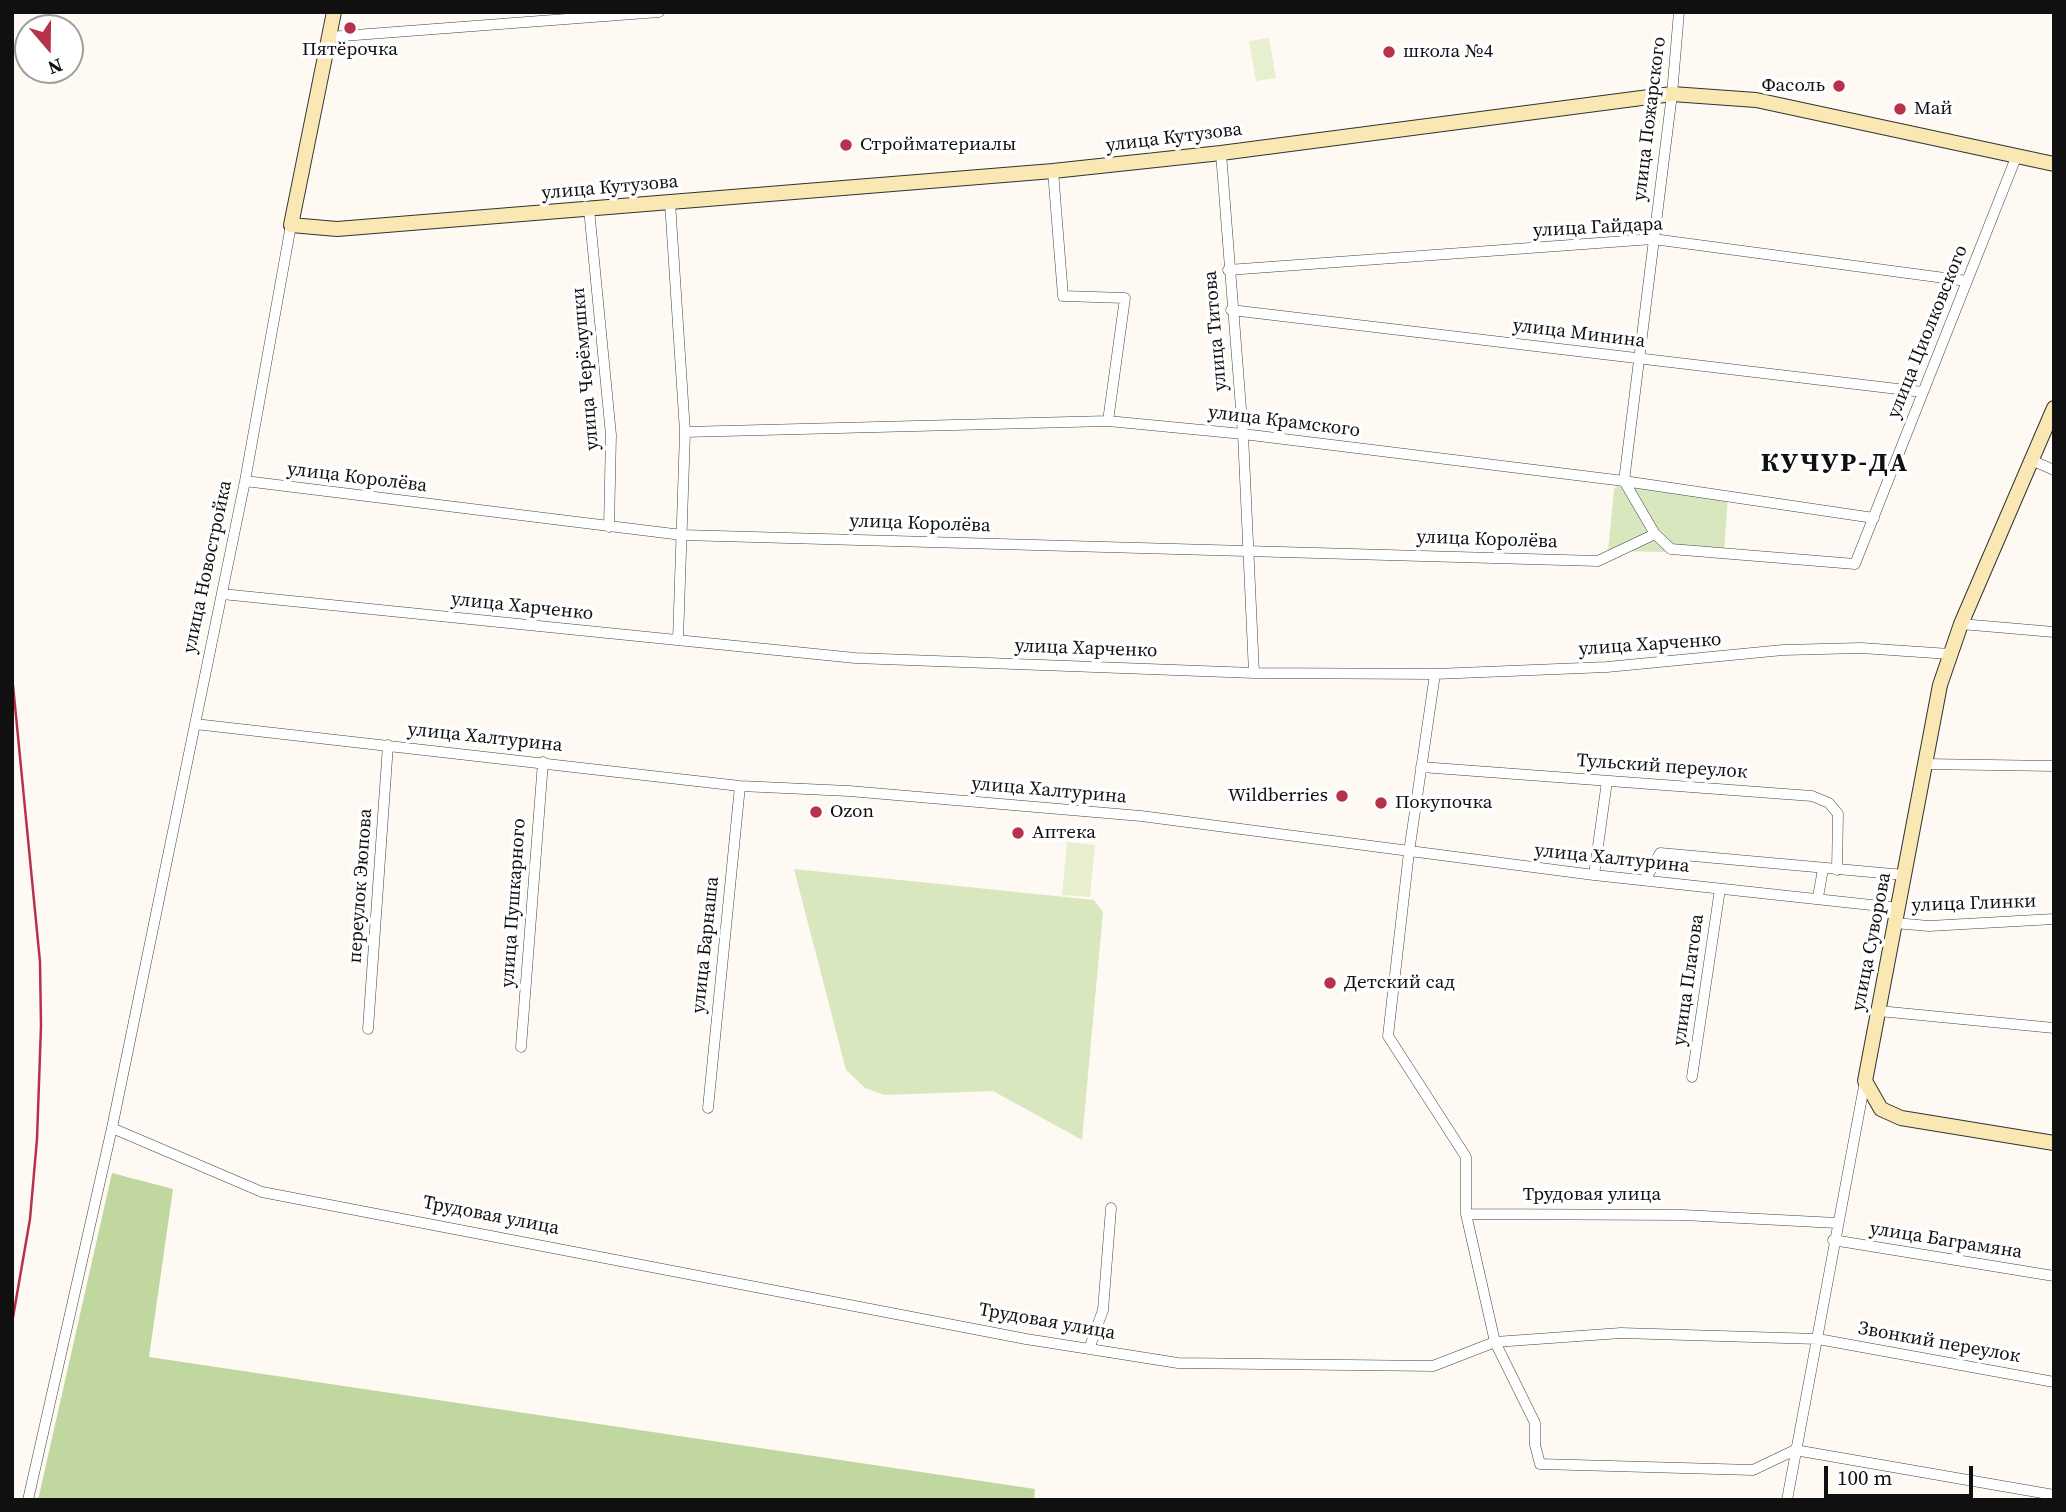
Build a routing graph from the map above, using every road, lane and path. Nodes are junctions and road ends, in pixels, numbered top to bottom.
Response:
1 (334, 12) edge
2 (659, 12) edge
3 (1679, 12) edge
4 (330, 37) junction
5 (1672, 94) junction
6 (1222, 153) junction
7 (2017, 155) junction
8 (2054, 164) edge
9 (1053, 171) junction
10 (670, 202) junction
11 (589, 209) junction
12 (291, 225) junction
13 (1653, 239) junction
14 (1228, 271) junction
15 (1967, 281) junction
16 (1231, 310) junction
17 (1638, 359) junction
18 (1923, 392) junction
19 (2054, 408) edge
20 (1108, 421) junction
21 (685, 432) junction
22 (1243, 434) junction
23 (2031, 460) junction
24 (2054, 470) edge
25 (245, 481) junction
26 (1624, 481) junction
27 (1874, 518) junction
28 (609, 527) junction
29 (1655, 534) junction
30 (682, 535) junction
31 (1247, 551) junction
32 (222, 594) junction
33 (1961, 624) junction
34 (2054, 632) edge
35 (678, 640) junction
36 (1950, 654) junction
37 (1254, 673) junction
38 (1435, 674) junction
39 (195, 724) junction
40 (388, 745) junction
41 (543, 762) junction
42 (1925, 764) junction
43 (2054, 766) edge
44 (1421, 767) junction
45 (1607, 781) junction
46 (740, 786) junction
47 (1409, 852) junction
48 (1823, 869) junction
49 (1837, 870) junction
50 (1594, 875) junction
51 (1904, 875) junction
52 (1646, 879) junction
53 (1720, 889) junction
54 (1818, 897) junction
55 (1899, 908) junction
56 (2054, 919) edge
57 (1895, 923) junction
58 (1879, 1011) junction
59 (2054, 1028) edge
60 (368, 1029) dead end
61 (521, 1047) dead end
62 (1692, 1077) dead end
63 (1865, 1081) junction
64 (708, 1108) dead end
65 (112, 1128) junction
66 (2054, 1143) edge
67 (1111, 1208) dead end
68 (1466, 1214) junction
69 (1837, 1223) junction
70 (1833, 1240) junction
71 (2054, 1276) edge
72 (1818, 1339) junction
73 (1495, 1342) junction
74 (1090, 1349) junction
75 (2054, 1382) edge
76 (1795, 1450) junction
77 (2054, 1495) edge
78 (28, 1500) edge
79 (1787, 1500) edge

1 - 4 main road, улица Новостройка
2 - 4 street
3 - 5 street, улица Пожарского
4 - 12 main road, улица Новостройка
5 - 6 main road, улица Кутузова
5 - 7 main road, улица Кутузова
5 - 13 street, улица Пожарского
6 - 9 main road, улица Кутузова
6 - 14 street, улица Титова
7 - 8 main road, улица Кутузова
7 - 15 street, улица Циолковского
9 - 10 main road, улица Кутузова
9 - 20 street
10 - 11 main road, улица Кутузова
10 - 21 street
11 - 12 main road, улица Кутузова
11 - 28 street, улица Черёмушки
12 - 25 street, улица Новостройка
13 - 14 street, улица Гайдара
13 - 15 street, улица Гайдара
13 - 17 street, улица Пожарского
14 - 16 street, улица Титова
15 - 18 street, улица Циолковского
16 - 17 street, улица Минина
16 - 22 street, улица Титова
17 - 18 street, улица Минина
17 - 26 street, улица Пожарского
18 - 27 street, улица Циолковского
19 - 23 main road, улица Суворова
20 - 21 street, улица Крамского
20 - 22 street, улица Крамского
21 - 30 street
22 - 26 street, улица Крамского
22 - 31 street, улица Титова
23 - 24 street
23 - 33 main road, улица Суворова
25 - 28 street, улица Королёва
25 - 32 street, улица Новостройка
26 - 27 street, улица Крамского
26 - 29 street
27 - 29 street, улица Циолковского
28 - 30 street, улица Королёва
29 - 31 street, улица Королёва
30 - 31 street, улица Королёва
30 - 35 street
31 - 37 street, улица Титова
32 - 35 street, улица Харченко
32 - 39 street, улица Новостройка
33 - 34 street
33 - 36 main road, улица Суворова
35 - 37 street, улица Харченко
36 - 38 street, улица Харченко
36 - 42 main road, улица Суворова
37 - 38 street, улица Харченко
38 - 44 street
39 - 40 street, улица Халтурина
39 - 65 street, улица Новостройка
40 - 41 street, улица Халтурина
40 - 60 street, переулок Эюпова
41 - 46 street, улица Халтурина
41 - 61 street, улица Пушкарного
42 - 43 street
42 - 51 main road, улица Суворова
44 - 45 street, Тульский переулок
44 - 47 street
45 - 49 street, Тульский переулок
45 - 50 street
46 - 47 street, улица Халтурина
46 - 64 street, улица Барнаша
47 - 50 street, улица Халтурина
47 - 68 street
48 - 49 street
48 - 52 street
48 - 54 street
49 - 51 street
50 - 52 street, улица Халтурина
51 - 55 main road, улица Суворова
52 - 53 street, улица Халтурина
53 - 54 street, улица Халтурина
53 - 62 street, улица Платова
54 - 55 street, улица Халтурина
55 - 57 main road, улица Суворова
56 - 57 street, улица Глинки
57 - 58 main road, улица Суворова
58 - 59 street
58 - 63 main road, улица Суворова
63 - 66 main road
63 - 69 street, улица Суворова
65 - 74 street, Трудовая улица
65 - 78 street, улица Новостройка
67 - 74 street
68 - 69 street, Трудовая улица
68 - 73 street
69 - 70 street, улица Суворова
70 - 71 street, улица Баграмяна
70 - 72 street, улица Суворова
72 - 73 street, Звонкий переулок
72 - 75 street, Звонкий переулок
72 - 76 street, улица Суворова
73 - 74 street, Трудовая улица
73 - 76 street
76 - 77 street
76 - 79 street, улица Суворова

